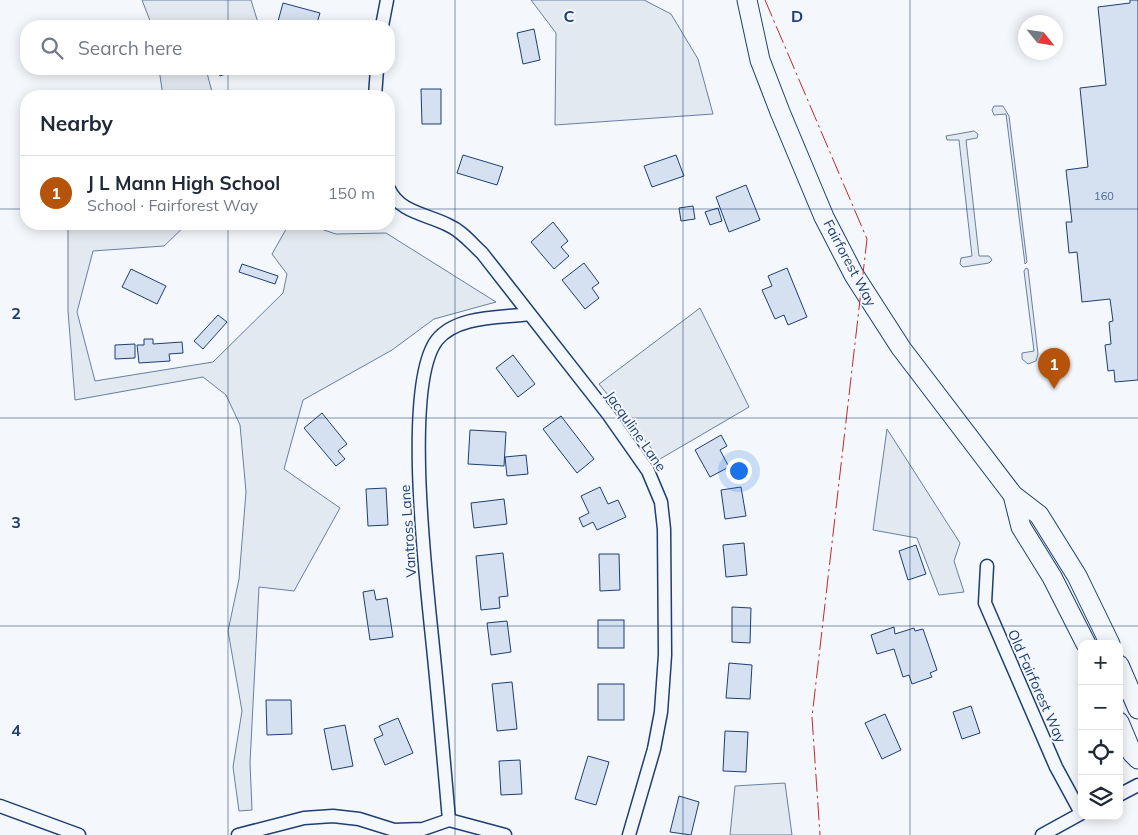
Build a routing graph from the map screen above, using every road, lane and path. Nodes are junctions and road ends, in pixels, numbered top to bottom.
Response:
1 (387, 0) edge
2 (747, 0) edge
3 (383, 20) edge
4 (377, 75) edge
5 (375, 90) edge
6 (395, 200) edge
7 (530, 314) junction
8 (1012, 495) junction
9 (987, 566) dead end
10 (1084, 640) edge
11 (1108, 640) edge
12 (1123, 674) edge
13 (1138, 709) edge
14 (1122, 730) edge
15 (1138, 759) edge
16 (1138, 785) edge
17 (1123, 793) edge
18 (0, 806) edge
19 (1078, 807) edge
20 (1078, 815) edge
21 (449, 820) junction
22 (79, 835) edge
23 (238, 835) edge
24 (505, 835) edge
25 (629, 835) edge
26 (1042, 835) edge

1 - 3 street
2 - 8 main road, Fairforest Way
4 - 5 street
6 - 7 street, Jacquline Lane
7 - 21 street, Vantross Lane
7 - 25 street, Jacquline Lane
8 - 10 main road, Fairforest Way
8 - 11 main road, Fairforest Way
9 - 19 street, Old Fairforest Way
12 - 13 main road
14 - 15 main road
16 - 17 street
18 - 22 street
20 - 26 street
21 - 23 street
21 - 24 street

